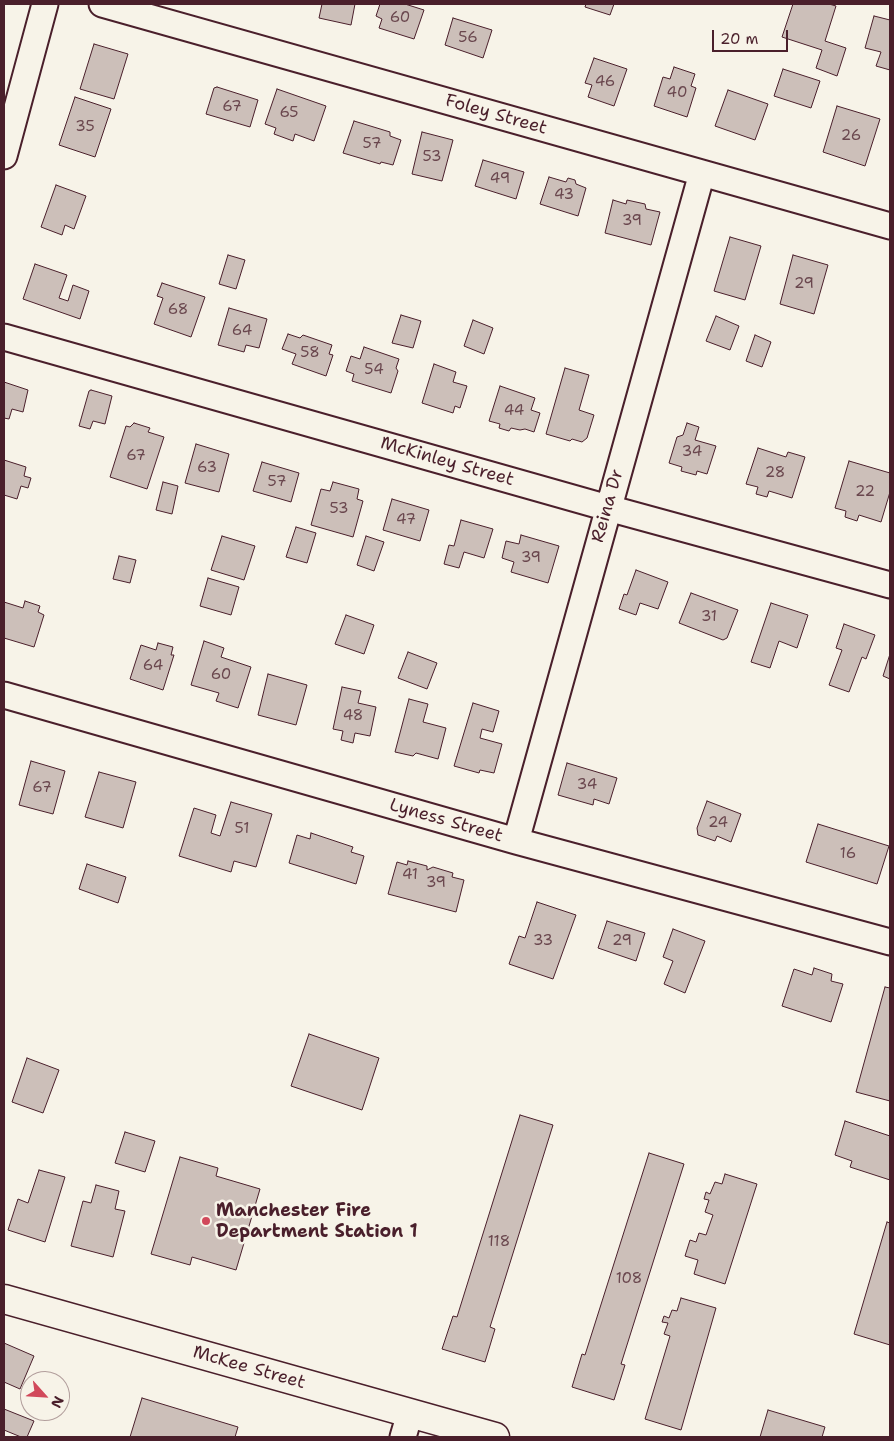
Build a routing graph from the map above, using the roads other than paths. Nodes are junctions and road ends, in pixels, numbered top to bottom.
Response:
1 (45, 4) edge
2 (102, 4) edge
3 (4, 156) edge
4 (702, 173) junction
5 (890, 226) edge
6 (4, 338) edge
7 (608, 508) junction
8 (890, 585) edge
9 (4, 694) edge
10 (516, 840) junction
11 (890, 942) edge
12 (4, 1299) edge
13 (407, 1425) edge
14 (495, 1437) edge

1 - 3 street
2 - 4 street, Foley Street
4 - 5 street, Foley Street
4 - 7 street, Reina Dr
6 - 7 street, McKinley Street
7 - 8 street, McKinley Street
7 - 10 street, Reina Dr
9 - 10 street, Lyness Street
10 - 11 street, Lyness Street
12 - 13 main road, McKee Street
13 - 14 main road, McKee Street

